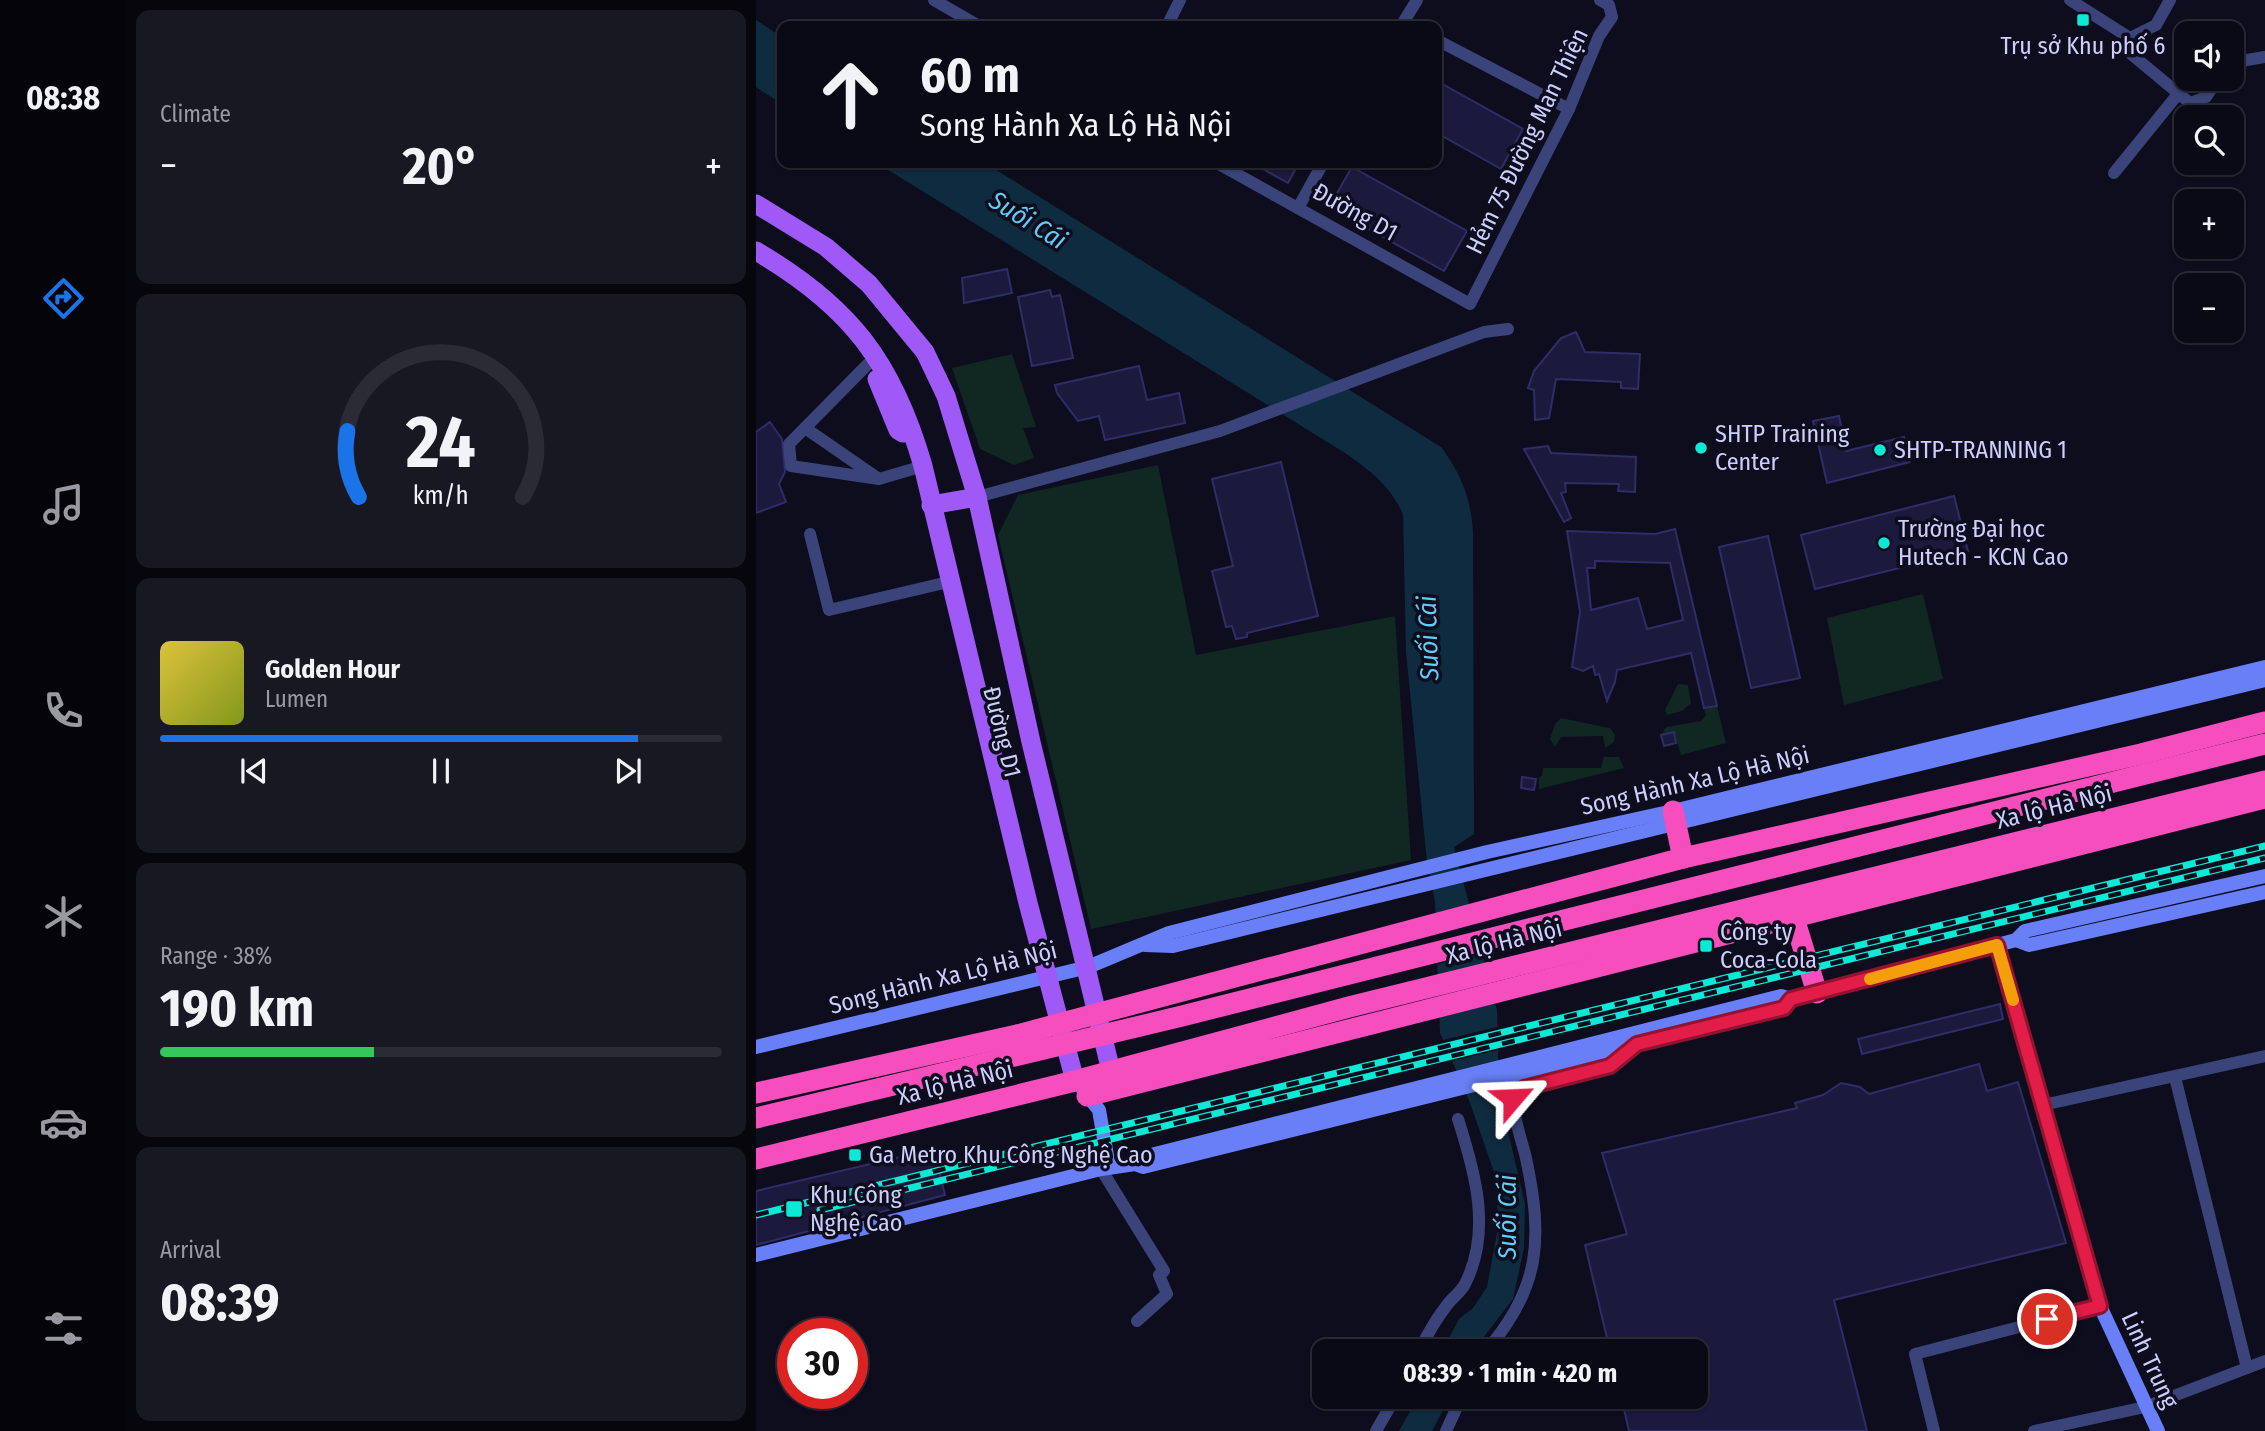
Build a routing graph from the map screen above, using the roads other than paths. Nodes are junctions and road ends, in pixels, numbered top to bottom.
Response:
1 (934, 0) edge
2 (1180, 0) edge
3 (1417, 0) edge
4 (1600, 0) edge
5 (2070, 0) edge
6 (2170, 0) edge
7 (970, 21) edge
8 (1170, 21) edge
9 (1407, 21) edge
10 (2130, 38) junction
11 (1442, 43) edge
12 (2265, 57) edge
13 (2244, 60) edge
14 (2210, 91) edge
15 (2178, 94) junction
16 (1569, 109) junction
17 (1226, 168) edge
18 (1320, 168) edge
19 (2114, 173) dead end
20 (756, 192) edge
21 (756, 204) edge
22 (1298, 208) junction
23 (756, 251) edge
24 (756, 265) edge
25 (1470, 304) joint
26 (1508, 329) dead end
27 (910, 331) junction
28 (869, 364) junction
29 (806, 428) junction
30 (916, 441) junction
31 (923, 466) junction
32 (879, 479) junction
33 (977, 496) junction
34 (931, 505) junction
35 (810, 534) dead end
36 (945, 576) junction
37 (2265, 667) edge
38 (2265, 680) edge
39 (2265, 722) edge
40 (2265, 744) edge
41 (2265, 781) edge
42 (2265, 798) edge
43 (1674, 818) junction
44 (1682, 858) junction
45 (2265, 876) edge
46 (2265, 892) edge
47 (1791, 907) junction
48 (2015, 940) junction
49 (1137, 945) junction
50 (1997, 945) junction
51 (1088, 967) junction
52 (1048, 976) junction
53 (1817, 993) junction
54 (1791, 999) junction
55 (1136, 1003) junction
56 (1098, 1013) junction
57 (1182, 1016) junction
58 (1063, 1033) junction
59 (1103, 1034) junction
60 (1637, 1044) junction
61 (756, 1046) edge
62 (2265, 1056) edge
63 (1540, 1062) junction
64 (2175, 1077) junction
65 (1095, 1090) junction
66 (756, 1093) edge
67 (2042, 1105) junction
68 (756, 1118) edge
69 (1458, 1119) dead end
70 (756, 1159) edge
71 (1105, 1168) junction
72 (756, 1255) edge
73 (2100, 1306) junction
74 (1137, 1321) dead end
75 (1425, 1339) edge
76 (1495, 1339) edge
77 (2265, 1361) edge
78 (2247, 1367) junction
79 (2145, 1407) junction
80 (1389, 1409) edge
81 (1456, 1409) edge
82 (1376, 1431) edge
83 (1446, 1431) edge
84 (1934, 1431) edge
85 (2036, 1431) edge
86 (2158, 1431) edge

1 - 7 street
2 - 8 street
3 - 9 street
4 - 16 street, Hẻm 75 Đường Man Thiện
5 - 10 street
6 - 10 street
10 - 15 street
11 - 16 street
12 - 13 street
14 - 15 street
15 - 19 street
16 - 25 street, Hẻm 75 Đường Man Thiện
17 - 22 street, Đường D1
18 - 22 street
20 - 27 main road, Đường D1
21 - 27 main road, Đường D1
22 - 25 street, Đường D1
23 - 30 main road, Đường D1
24 - 28 main road, Đường D1
26 - 33 street
27 - 33 main road, Đường D1
28 - 29 street
28 - 30 main road, Đường D1
29 - 32 street
29 - 32 street
30 - 31 main road, Đường D1
31 - 32 street
31 - 34 main road, Đường D1
33 - 34 main road
33 - 51 main road, Đường D1
34 - 36 main road, Đường D1
35 - 36 street
36 - 52 main road, Đường D1
37 - 43 main road, Song Hành Xa Lộ Hà Nội
38 - 43 main road, Song Hành Xa Lộ Hà Nội
39 - 44 highway, Xa lộ Hà Nội
40 - 57 highway, Xa lộ Hà Nội
41 - 47 highway, Xa lộ Hà Nội
42 - 47 highway, Xa lộ Hà Nội
43 - 44 highway
43 - 49 main road, Song Hành Xa Lộ Hà Nội
43 - 49 main road, Song Hành Xa Lộ Hà Nội
44 - 55 highway, Xa lộ Hà Nội
45 - 48 main road
46 - 48 main road
47 - 53 highway
47 - 65 highway, Xa lộ Hà Nội
48 - 50 main road
49 - 51 main road, Song Hành Xa Lộ Hà Nội
50 - 53 main road
50 - 67 main road, Linh Trung
51 - 52 main road, Song Hành Xa Lộ Hà Nội
51 - 56 main road, Đường D1
52 - 58 main road, Đường D1
52 - 61 main road, Song Hành Xa Lộ Hà Nội
53 - 54 main road
54 - 60 main road
54 - 63 main road
55 - 56 highway, Xa lộ Hà Nội
55 - 57 highway
56 - 58 highway, Xa lộ Hà Nội
56 - 59 main road, Đường D1
57 - 59 highway, Xa lộ Hà Nội
58 - 59 highway, Xa lộ Hà Nội
58 - 65 main road, Đường D1
58 - 66 highway, Xa lộ Hà Nội
58 - 68 highway, Xa lộ Hà Nội
59 - 65 main road, Đường D1
60 - 63 main road
60 - 76 street
62 - 64 street
63 - 71 main road
64 - 67 street
64 - 78 street
65 - 70 highway, Xa lộ Hà Nội
65 - 71 main road, Đường D1
67 - 73 main road, Linh Trung
69 - 75 street
71 - 72 main road
71 - 74 street
73 - 79 main road, Linh Trung
73 - 84 street
77 - 78 street
78 - 79 street
79 - 85 street
79 - 86 main road, Linh Trung
80 - 82 street
81 - 83 street

